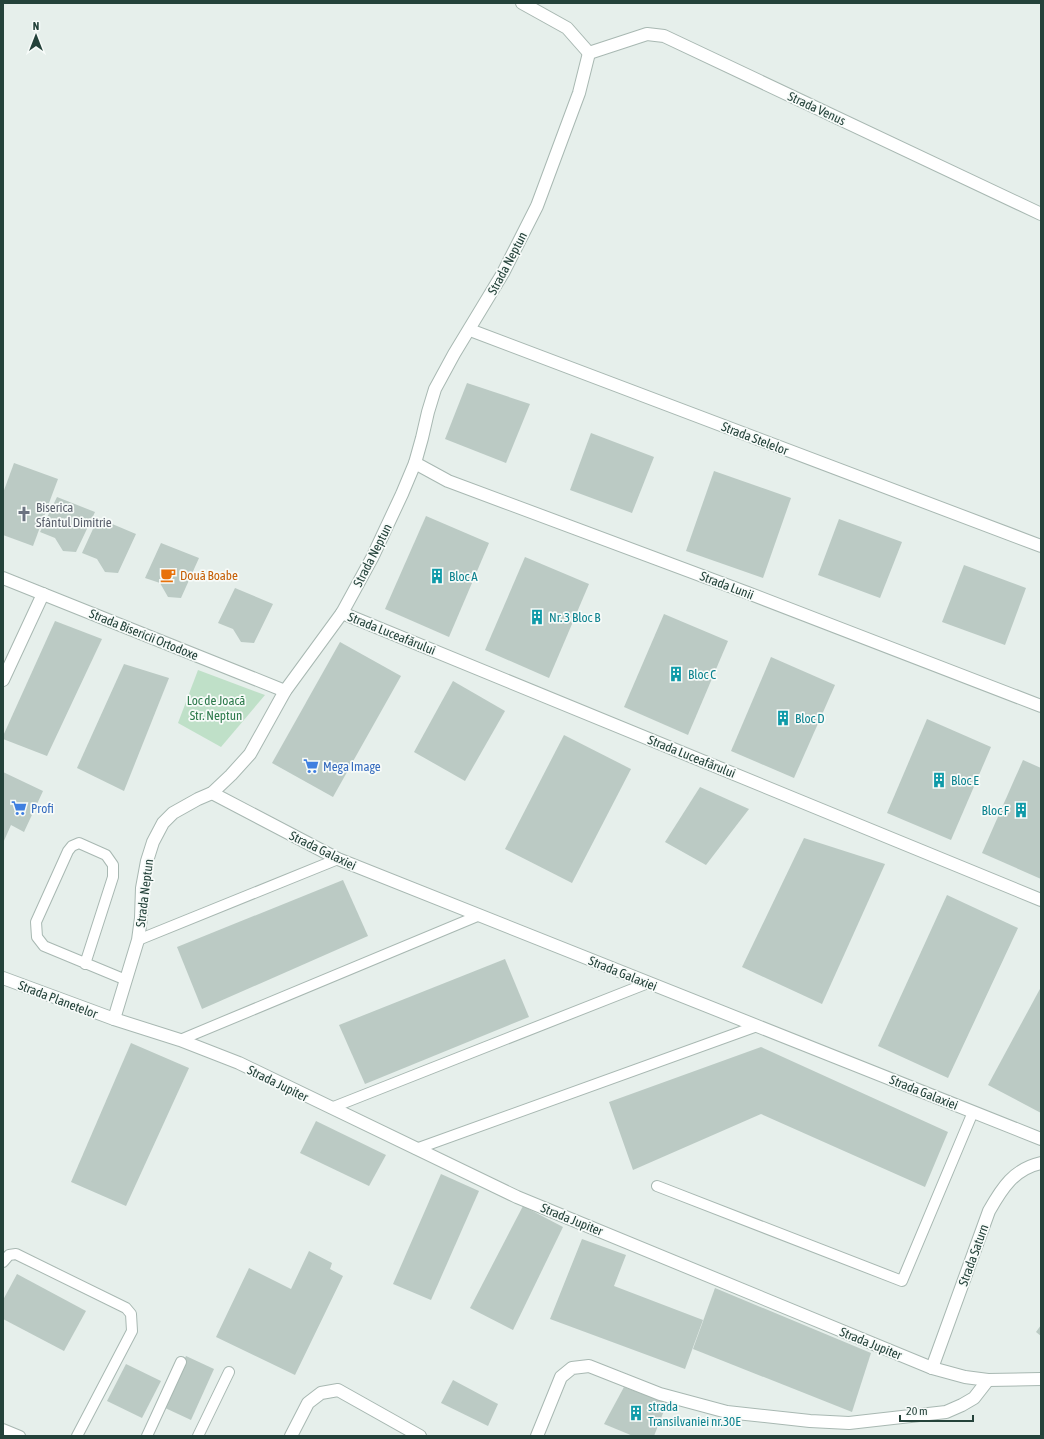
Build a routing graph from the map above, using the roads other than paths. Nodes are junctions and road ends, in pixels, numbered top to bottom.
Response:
1 (522, 3) edge
2 (589, 53) junction
3 (1041, 214) edge
4 (470, 330) junction
5 (415, 463) junction
6 (1041, 546) edge
7 (3, 578) edge
8 (43, 594) junction
9 (342, 612) junction
10 (3, 680) edge
11 (285, 691) junction
12 (1041, 706) edge
13 (212, 793) junction
14 (338, 859) junction
15 (1041, 900) edge
16 (480, 915) junction
17 (138, 940) junction
18 (85, 964) junction
19 (3, 978) edge
20 (126, 980) junction
21 (648, 983) junction
22 (114, 1020) junction
23 (757, 1026) junction
24 (180, 1040) junction
25 (331, 1108) junction
26 (973, 1112) junction
27 (1041, 1139) edge
28 (416, 1149) junction
29 (1041, 1163) edge
30 (657, 1186) dead end
31 (3, 1262) edge
32 (181, 1362) dead end
33 (932, 1368) junction
34 (229, 1372) dead end
35 (1041, 1379) edge
36 (988, 1380) junction
37 (3, 1429) edge
38 (20, 1436) edge
39 (77, 1436) edge
40 (147, 1436) edge
41 (198, 1436) edge
42 (291, 1436) edge
43 (420, 1436) edge
44 (537, 1436) edge

1 - 2 street
2 - 3 street, Strada Venus
2 - 4 street, Strada Neptun
4 - 5 street, Strada Neptun
4 - 6 street, Strada Stelelor
5 - 9 street, Strada Neptun
5 - 12 street, Strada Lunii
7 - 8 street, Strada Bisericii Ortodoxe
8 - 10 street
8 - 11 street, Strada Bisericii Ortodoxe
9 - 11 street, Strada Neptun
9 - 15 street, Strada Luceafărului
11 - 13 street, Strada Neptun
13 - 14 street, Strada Galaxiei
13 - 17 street, Strada Neptun
14 - 16 street, Strada Galaxiei
14 - 17 lane
16 - 21 street, Strada Galaxiei
16 - 24 lane
17 - 20 street, Strada Neptun
18 - 18 lane
18 - 20 lane
19 - 22 street, Strada Planetelor
20 - 22 street, Strada Neptun
21 - 23 street, Strada Galaxiei
21 - 25 lane
22 - 24 street, Strada Jupiter
23 - 26 street, Strada Galaxiei
23 - 28 lane
24 - 25 street, Strada Jupiter
25 - 28 street, Strada Jupiter
26 - 27 street, Strada Galaxiei
26 - 30 lane
28 - 33 street, Strada Jupiter
29 - 33 street, Strada Saturn
31 - 39 lane
32 - 40 lane
33 - 36 street, Strada Jupiter
34 - 41 lane
35 - 36 street, Strada Jupiter
36 - 44 street
37 - 38 lane
42 - 43 street

